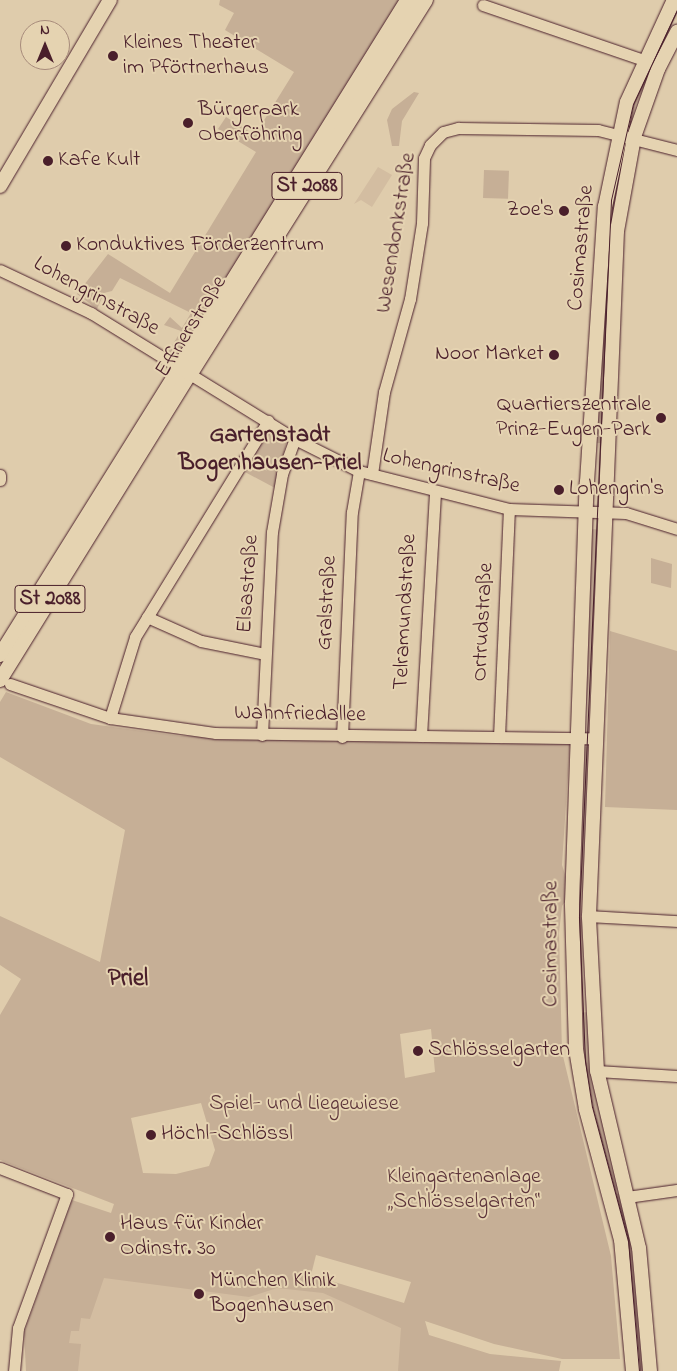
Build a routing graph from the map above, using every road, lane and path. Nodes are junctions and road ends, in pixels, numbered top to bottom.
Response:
1 (110, 0) edge
2 (408, 0) edge
3 (425, 0) edge
4 (674, 0) edge
5 (483, 4) dead end
6 (677, 32) edge
7 (644, 60) junction
8 (618, 133) junction
9 (634, 137) junction
10 (677, 150) edge
11 (0, 186) edge
12 (0, 270) edge
13 (185, 370) junction
14 (268, 421) junction
15 (295, 439) junction
16 (359, 471) junction
17 (372, 474) junction
18 (0, 475) edge
19 (0, 480) edge
20 (435, 490) junction
21 (509, 509) junction
22 (586, 512) junction
23 (607, 512) junction
24 (677, 529) edge
25 (147, 617) junction
26 (265, 654) junction
27 (0, 655) edge
28 (3, 681) edge
29 (110, 718) junction
30 (262, 735) junction
31 (342, 736) junction
32 (421, 736) junction
33 (499, 737) junction
34 (579, 738) junction
35 (596, 738) junction
36 (572, 916) junction
37 (589, 916) junction
38 (677, 921) edge
39 (597, 1071) junction
40 (677, 1076) edge
41 (0, 1168) edge
42 (677, 1190) edge
43 (626, 1197) junction
44 (14, 1371) edge
45 (633, 1371) edge
46 (650, 1371) edge

1 - 11 main road
2 - 13 highway, Effnerstraße / St 2088
3 - 13 highway, Effnerstraße / St 2088
4 - 7 main road, Cosimastraße
5 - 7 street
6 - 9 main road, Cosimastraße
7 - 8 main road, Cosimastraße
8 - 9 street, Wesendonkstraße
8 - 17 street, Wesendonkstraße
8 - 22 main road, Cosimastraße
9 - 10 street, Wesendonkstraße
9 - 23 main road, Cosimastraße
12 - 13 street, Lohengrinstraße
13 - 14 street, Lohengrinstraße
13 - 27 main road, Effnerstraße / St 2088
13 - 28 main road, Effnerstraße / St 2088
14 - 15 street, Lohengrinstraße
14 - 25 street
15 - 16 street, Lohengrinstraße
15 - 26 street, Elsastraße
16 - 17 street, Lohengrinstraße
16 - 31 street, Gralstraße
17 - 20 street, Lohengrinstraße
18 - 19 street
20 - 21 street, Lohengrinstraße
20 - 32 street, Telramundstraße
21 - 22 street, Lohengrinstraße
21 - 33 street, Ortrudstraße
22 - 23 street
22 - 34 main road, Cosimastraße
23 - 24 street
23 - 35 main road, Cosimastraße
25 - 26 street
25 - 29 street
26 - 30 street, Elsastraße
28 - 29 street, Wahnfriedallee
29 - 30 street, Wahnfriedallee
30 - 31 street, Wahnfriedallee
31 - 32 street, Wahnfriedallee
32 - 33 street, Wahnfriedallee
33 - 34 street, Wahnfriedallee
34 - 35 street, Wahnfriedallee
34 - 36 main road, Cosimastraße
35 - 37 main road, Cosimastraße
36 - 37 main road
36 - 45 main road, Cosimastraße
37 - 38 street
37 - 39 main road, Cosimastraße
39 - 40 street
39 - 43 main road, Cosimastraße
41 - 44 street
42 - 43 street
43 - 46 main road, Cosimastraße

